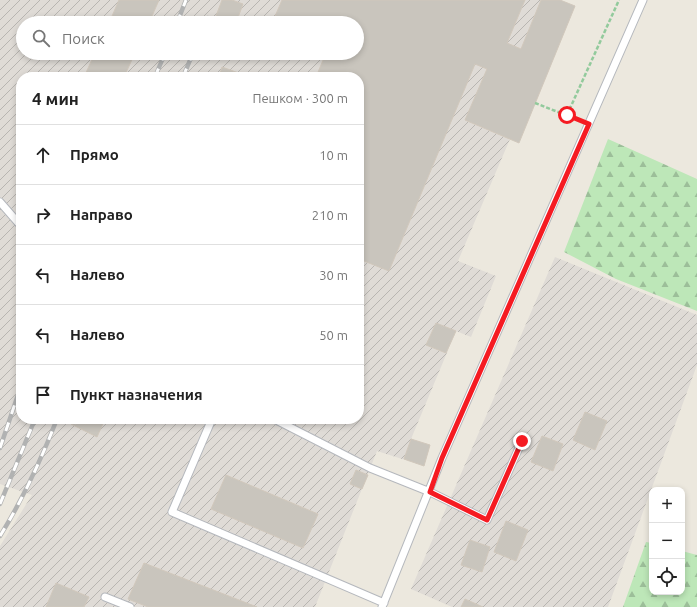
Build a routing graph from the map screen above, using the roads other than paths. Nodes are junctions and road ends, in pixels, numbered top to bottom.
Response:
1 (643, 0) edge
2 (0, 202) edge
3 (16, 220) edge
4 (210, 424) edge
5 (284, 424) edge
6 (522, 441) dead end
7 (430, 492) junction
8 (104, 597) dead end
9 (383, 605) edge
10 (130, 607) edge

1 - 7 lane
2 - 3 lane
4 - 9 lane
5 - 7 lane
6 - 7 lane
7 - 9 lane
8 - 10 lane

